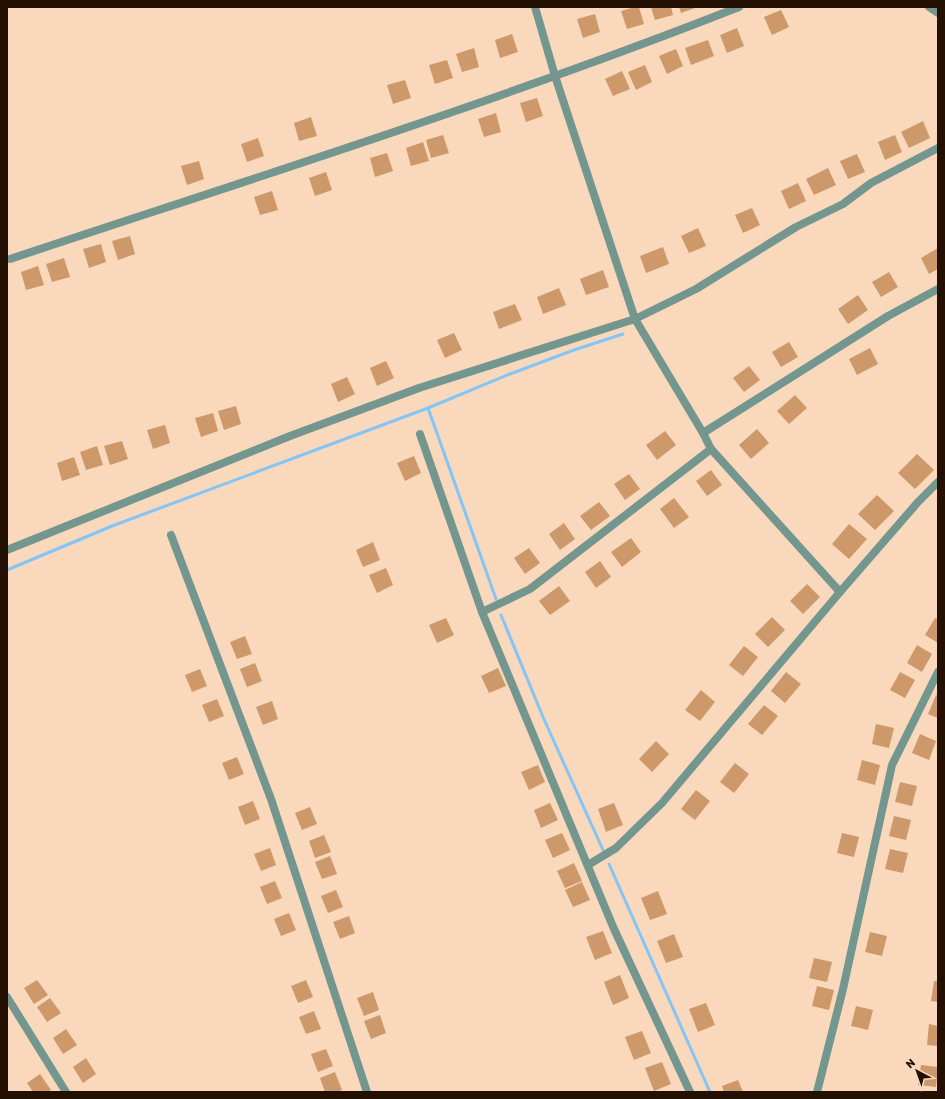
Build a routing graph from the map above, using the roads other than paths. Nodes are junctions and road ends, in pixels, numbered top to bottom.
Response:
1 (535, 7) edge
2 (739, 7) edge
3 (929, 7) edge
4 (938, 13) edge
5 (555, 76) junction
6 (938, 148) edge
7 (10, 259) dead end
8 (938, 289) edge
9 (635, 319) junction
10 (703, 432) junction
11 (420, 434) dead end
12 (711, 449) junction
13 (938, 482) edge
14 (171, 535) dead end
15 (7, 550) edge
16 (840, 592) junction
17 (482, 612) junction
18 (938, 672) edge
19 (588, 865) junction
20 (7, 997) edge
21 (66, 1092) edge
22 (366, 1092) edge
23 (690, 1092) edge
24 (817, 1092) edge

1 - 5 street
2 - 5 street
3 - 4 street
5 - 7 street
5 - 9 street
6 - 9 street
8 - 10 street
9 - 10 street
9 - 15 street
10 - 12 street
11 - 17 street
12 - 16 street
12 - 17 street
13 - 16 street
14 - 22 street
16 - 19 street
17 - 19 street
18 - 24 street
19 - 23 street
20 - 21 street

